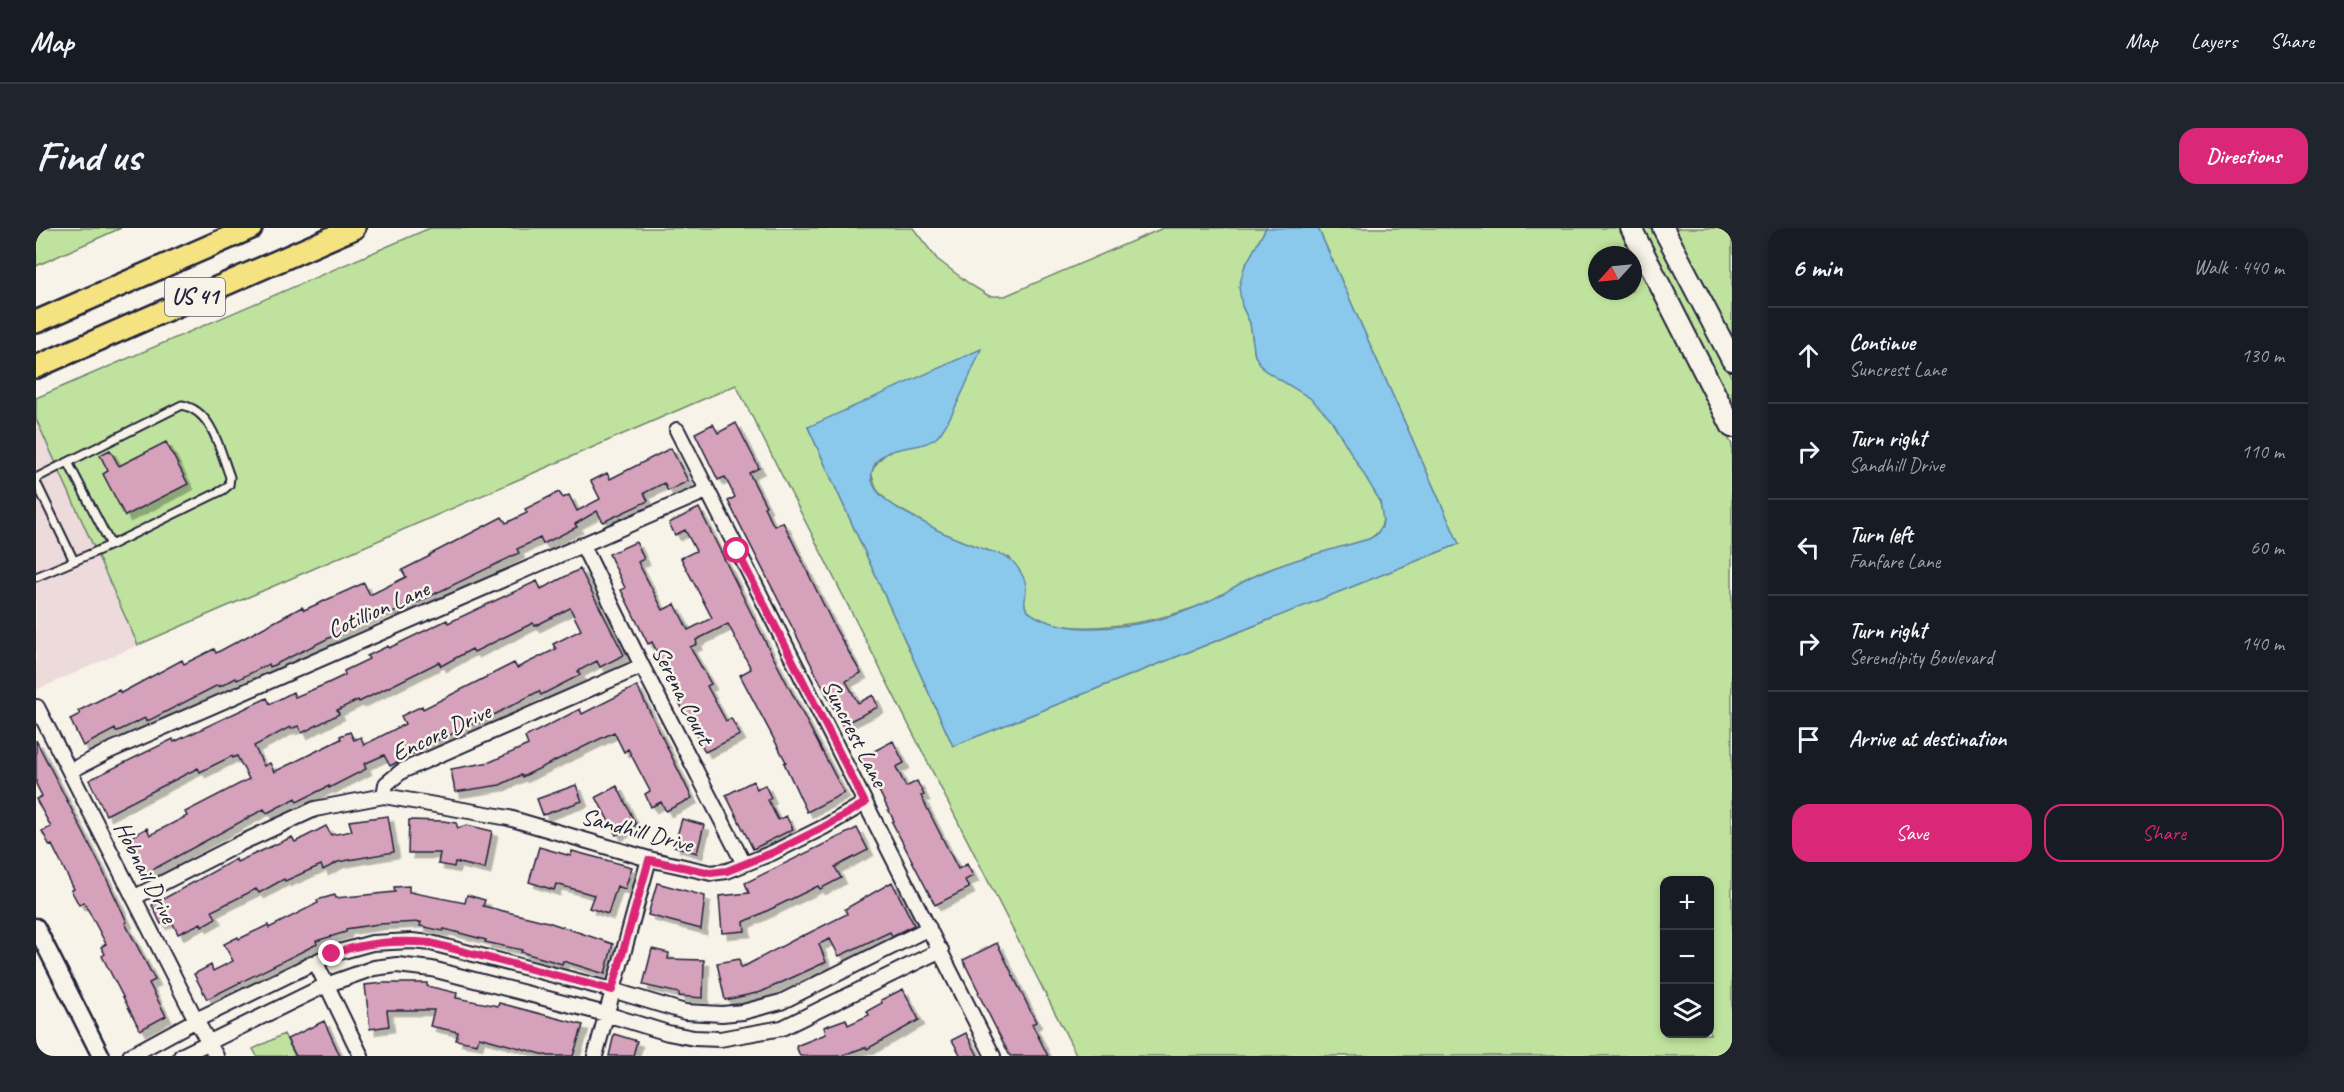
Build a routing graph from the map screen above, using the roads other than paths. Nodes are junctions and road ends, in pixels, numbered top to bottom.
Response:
1 (251, 228) edge
2 (354, 228) edge
3 (1631, 228) edge
4 (1663, 228) edge
5 (36, 322) edge
6 (1732, 360) edge
7 (36, 367) edge
8 (1732, 427) edge
9 (677, 430) dead end
10 (68, 462) junction
11 (36, 478) edge
12 (36, 482) edge
13 (706, 491) junction
14 (111, 545) junction
15 (583, 546) junction
16 (74, 561) junction
17 (36, 577) edge
18 (642, 666) junction
19 (37, 707) edge
20 (70, 771) junction
21 (384, 796) junction
22 (865, 803) junction
23 (649, 860) junction
24 (744, 864) junction
25 (135, 897) junction
26 (36, 927) edge
27 (929, 927) junction
28 (941, 950) junction
29 (316, 963) junction
30 (326, 985) junction
31 (612, 990) junction
32 (606, 1014) junction
33 (196, 1020) junction
34 (209, 1042) junction
35 (101, 1056) edge
36 (130, 1056) edge
37 (181, 1056) edge
38 (216, 1056) edge
39 (361, 1056) edge
40 (595, 1056) edge
41 (993, 1056) edge

1 - 5 main road, US 41
2 - 7 main road, US 41
3 - 8 main road
4 - 6 main road
9 - 13 street, Suncrest Lane
10 - 11 lane
10 - 14 lane
10 - 14 lane
12 - 16 lane
13 - 15 street, Cotillion Lane
13 - 22 street, Suncrest Lane
14 - 16 lane
15 - 18 street, Serena Court
15 - 20 street, Cotillion Lane
16 - 17 lane
18 - 21 street, Encore Drive
18 - 24 street, Serena Court
19 - 20 street, Hobnail Drive
20 - 25 street, Hobnail Drive
21 - 23 street, Sandhill Drive
21 - 25 street, Encore Drive
22 - 24 street, Sandhill Drive
22 - 27 street, Suncrest Lane
23 - 24 street, Sandhill Drive
23 - 31 street
25 - 33 street, Hobnail Drive
26 - 35 street
27 - 28 street, Suncrest Lane
27 - 31 street
28 - 32 street
28 - 41 street, Suncrest Lane
29 - 30 street
29 - 31 street
29 - 33 street
30 - 32 street
30 - 34 street
30 - 39 street
31 - 32 street
32 - 40 street
33 - 34 street, Hobnail Drive
33 - 36 street
34 - 37 street
34 - 38 street, Hobnail Drive

